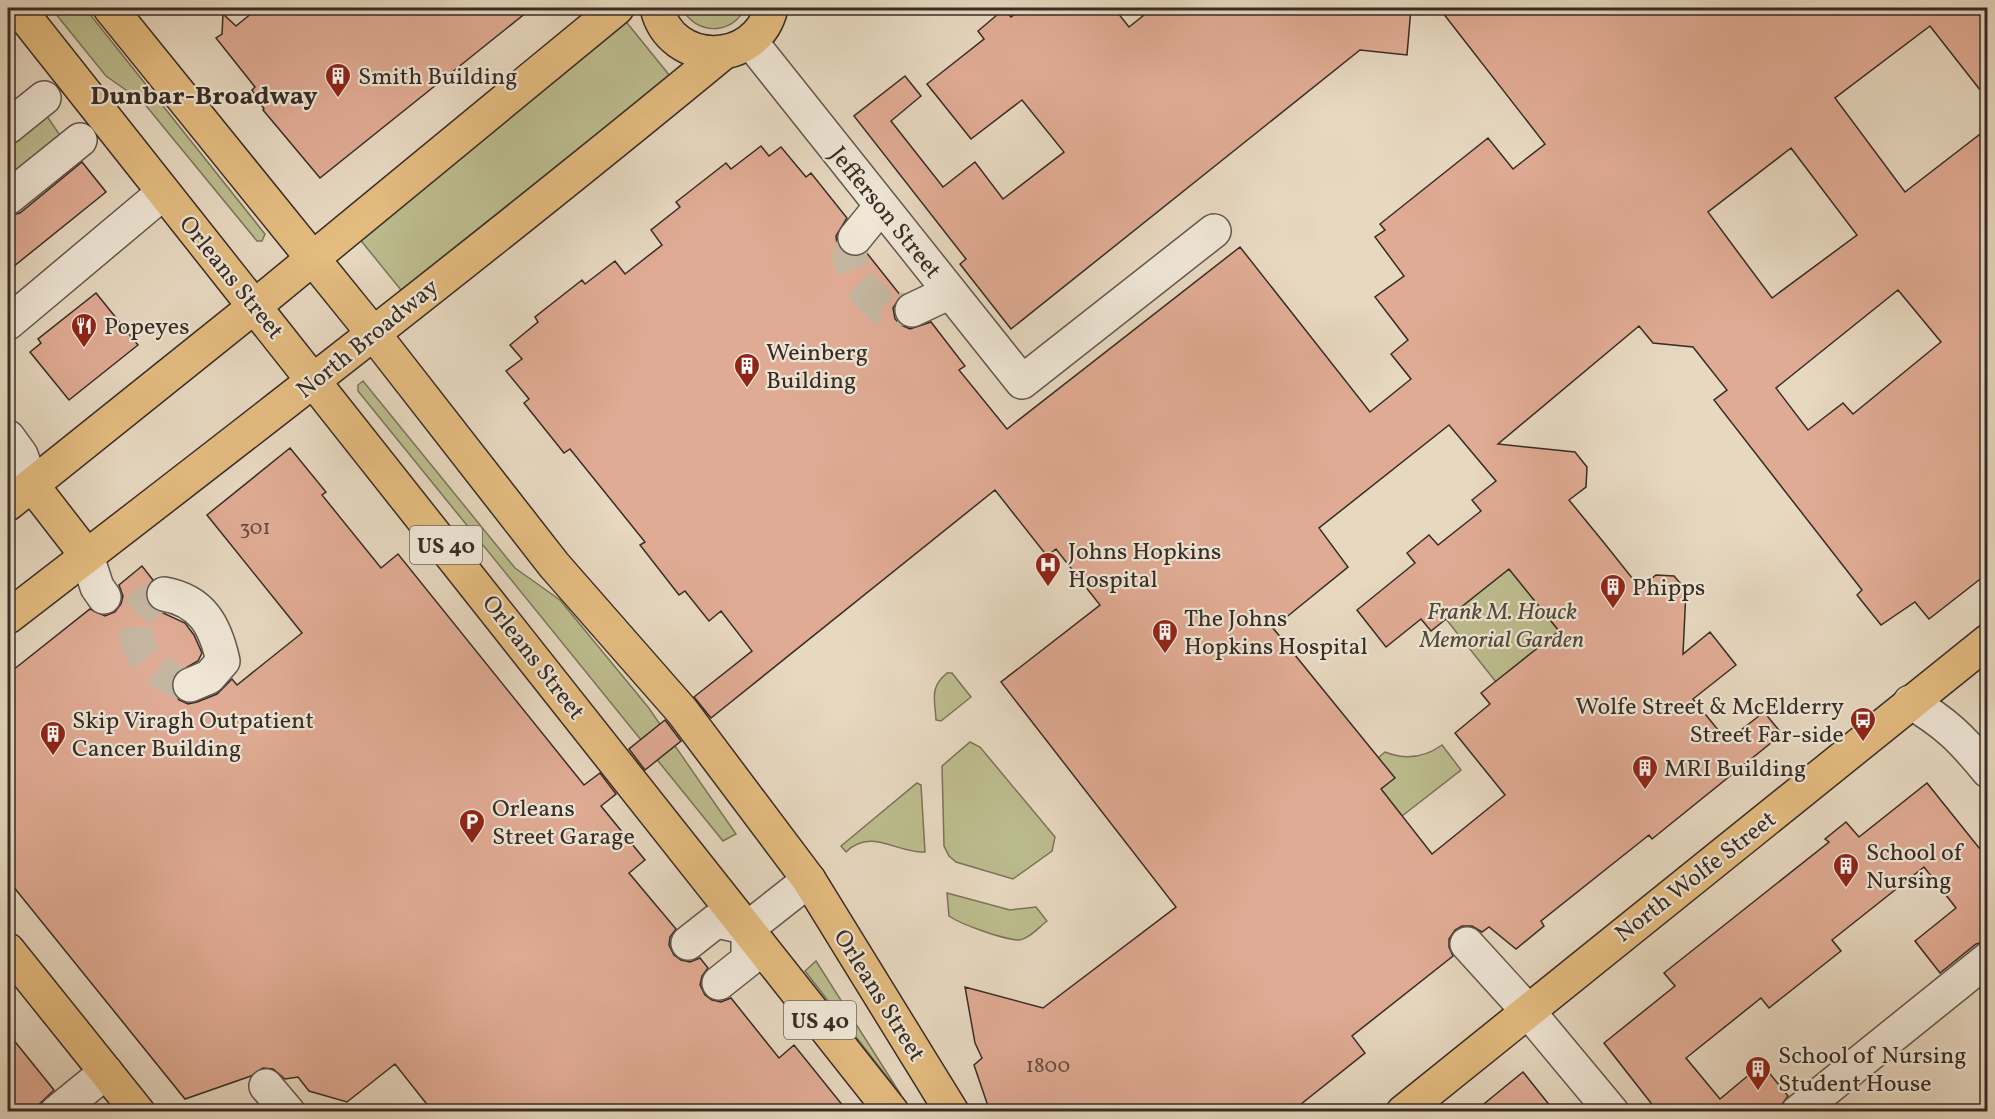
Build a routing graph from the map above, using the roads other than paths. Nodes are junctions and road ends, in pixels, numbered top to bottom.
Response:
1 (18, 8) edge
2 (110, 8) edge
3 (617, 8) edge
4 (657, 8) edge
5 (759, 26) edge
6 (44, 98) dead end
7 (8, 127) edge
8 (80, 140) dead end
9 (164, 193) junction
10 (8, 198) edge
11 (881, 206) junction
12 (1214, 231) dead end
13 (855, 238) tunnel mouth
14 (312, 257) junction
15 (950, 292) junction
16 (255, 306) junction
17 (912, 310) tunnel mouth
18 (8, 323) edge
19 (373, 333) junction
20 (315, 380) junction
21 (8, 437) edge
22 (20, 495) edge
23 (87, 556) junction
24 (164, 594) dead end
25 (104, 597) dead end
26 (8, 617) edge
27 (1988, 641) edge
28 (207, 686) dead end
29 (1910, 702) junction
30 (1988, 771) edge
31 (808, 879) junction
32 (748, 928) junction
33 (688, 943) dead end
34 (1467, 944) dead end
35 (8, 950) edge
36 (1988, 959) edge
37 (719, 982) dead end
38 (1527, 1010) junction
39 (106, 1072) junction
40 (266, 1086) dead end
41 (1409, 1110) edge
42 (57, 1112) edge
43 (138, 1112) edge
44 (288, 1112) edge
45 (892, 1112) edge
46 (952, 1112) edge
47 (1612, 1112) edge
48 (1798, 1112) edge

1 - 9 main road, Orleans Street / US 40
2 - 14 main road, Orleans Street / US 40
3 - 14 main road
4 - 5 main road
5 - 11 street, Jefferson Street
5 - 19 main road, North Broadway
6 - 7 street
8 - 10 street
9 - 16 main road, Orleans Street / US 40
9 - 18 street
11 - 13 street
11 - 15 street, Jefferson Street
12 - 15 street, Jefferson Street
14 - 16 main road
14 - 19 main road, Orleans Street / US 40
15 - 17 street
16 - 20 main road, Orleans Street / US 40
16 - 22 main road
19 - 20 main road, North Broadway
19 - 31 main road, Orleans Street / US 40
20 - 23 main road, North Broadway
20 - 32 main road, Orleans Street / US 40
21 - 22 street
22 - 23 main road
23 - 25 street
23 - 26 main road, North Broadway
24 - 28 street
27 - 29 main road, North Wolfe Street
29 - 30 street
29 - 38 main road, North Wolfe Street
31 - 32 street
31 - 46 main road, Orleans Street / US 40
32 - 33 street
32 - 37 street
32 - 45 main road, Orleans Street / US 40
34 - 38 street
35 - 39 main road
36 - 48 street
38 - 41 main road, North Wolfe Street
38 - 47 street
39 - 42 street
39 - 43 main road
40 - 44 street

